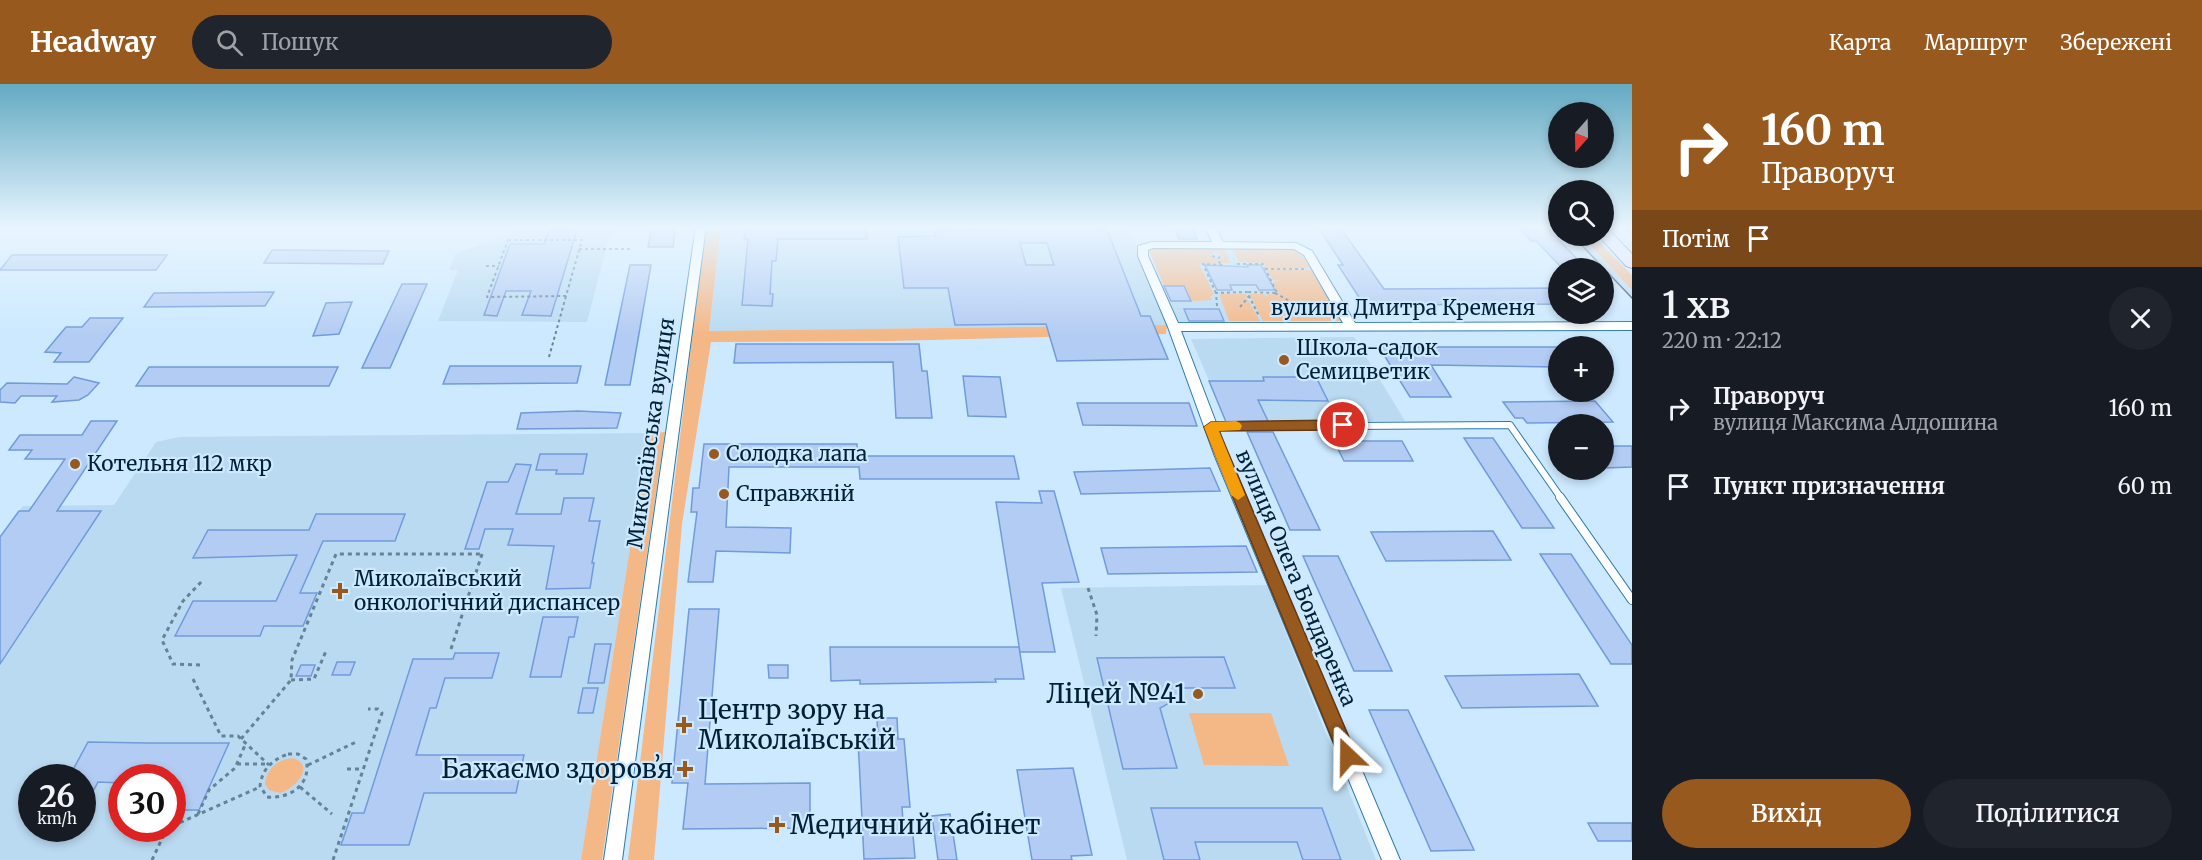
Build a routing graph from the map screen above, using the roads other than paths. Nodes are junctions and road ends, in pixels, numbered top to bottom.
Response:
1 (696, 262) edge
2 (1146, 262) edge
3 (1313, 262) edge
4 (1632, 326) edge
5 (1174, 327) junction
6 (1352, 328) junction
7 (1211, 427) junction
8 (1632, 600) edge
9 (613, 860) edge
10 (1391, 860) edge

1 - 9 street, Миколаївська вулиця
2 - 5 street, вулиця Олега Бондаренка
3 - 6 street, вулиця Олега Бондаренка
4 - 6 street, вулиця Дмитра Кременя
5 - 6 street, вулиця Дмитра Кременя
5 - 7 street, вулиця Олега Бондаренка
7 - 8 lane
7 - 10 street, вулиця Олега Бондаренка

